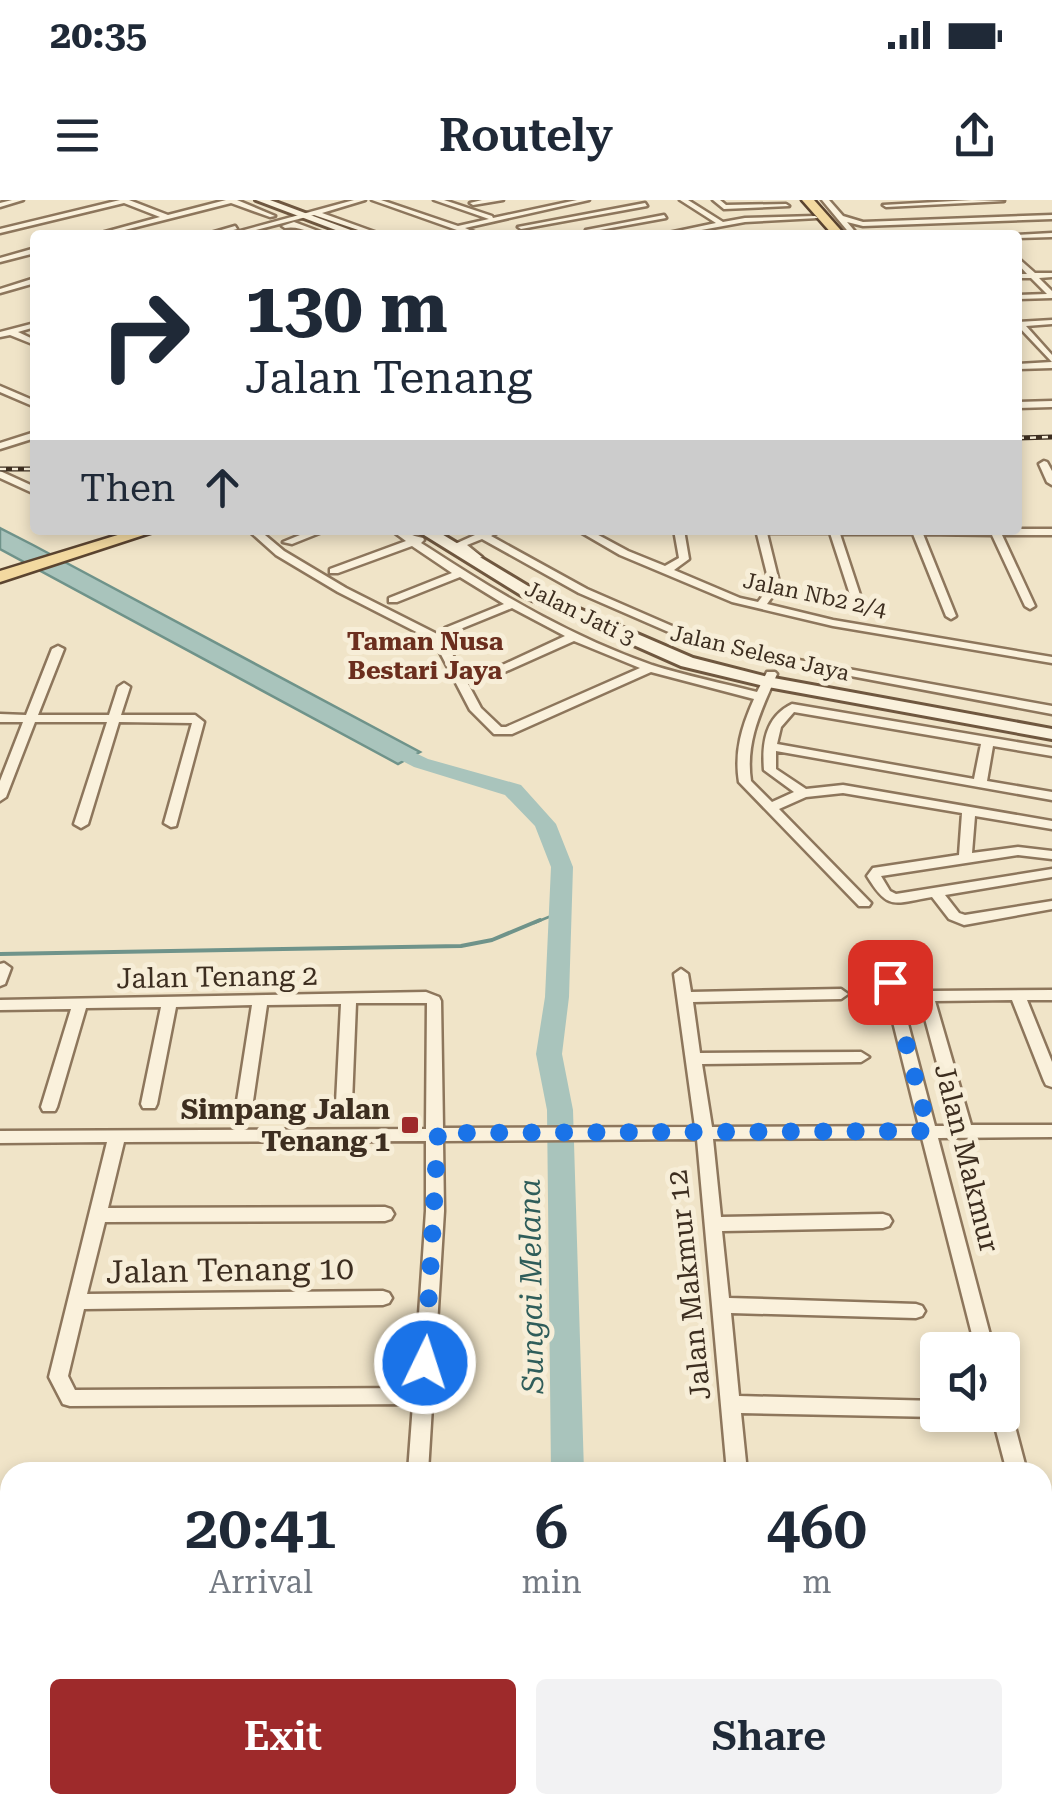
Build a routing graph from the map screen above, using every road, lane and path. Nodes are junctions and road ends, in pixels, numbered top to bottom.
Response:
1 (20, 200) edge
2 (124, 200) edge
3 (232, 200) edge
4 (249, 200) edge
5 (262, 200) edge
6 (375, 200) edge
7 (436, 200) edge
8 (500, 200) edge
9 (586, 200) edge
10 (683, 200) edge
11 (716, 200) edge
12 (800, 200) edge
13 (808, 200) edge
14 (825, 200) edge
15 (360, 201) edge
16 (1000, 201) edge
17 (561, 202) edge
18 (642, 202) edge
19 (884, 202) edge
20 (474, 203) dead end
21 (784, 203) edge
22 (519, 204) dead end
23 (0, 205) edge
24 (529, 210) junction
25 (316, 212) junction
26 (167, 217) junction
27 (664, 217) junction
28 (1052, 217) edge
29 (491, 218) junction
30 (797, 218) junction
31 (815, 218) junction
32 (841, 218) junction
33 (1018, 218) junction
34 (298, 219) junction
35 (560, 220) junction
36 (903, 222) junction
37 (722, 224) junction
38 (862, 224) junction
39 (522, 227) junction
40 (116, 230) edge
41 (225, 230) edge
42 (251, 230) edge
43 (268, 230) edge
44 (326, 230) edge
45 (340, 230) edge
46 (366, 230) edge
47 (451, 230) edge
48 (452, 230) edge
49 (462, 230) edge
50 (531, 230) edge
51 (589, 230) joint
52 (686, 230) joint
53 (807, 230) dead end
54 (825, 230) edge
55 (845, 230) edge
56 (847, 230) edge
57 (850, 230) edge
58 (910, 230) edge
59 (0, 231) edge
60 (1022, 236) edge
61 (1051, 236) edge
62 (30, 252) edge
63 (0, 260) edge
64 (1022, 264) edge
65 (1052, 274) edge
66 (1032, 275) junction
67 (1022, 276) edge
68 (30, 285) edge
69 (0, 294) edge
70 (1052, 295) edge
71 (1022, 297) edge
72 (1052, 322) edge
73 (1022, 324) edge
74 (30, 326) edge
75 (1022, 327) edge
76 (5, 333) edge
77 (30, 341) edge
78 (1052, 362) edge
79 (1022, 366) edge
80 (0, 388) edge
81 (30, 402) edge
82 (1022, 403) edge
83 (1052, 404) edge
84 (30, 437) edge
85 (0, 446) edge
86 (1044, 464) dead end
87 (0, 474) edge
88 (1052, 482) edge
89 (30, 489) edge
90 (1022, 531) edge
91 (1052, 532) edge
92 (106, 535) edge
93 (131, 535) edge
94 (259, 535) edge
95 (308, 535) edge
96 (426, 535) edge
97 (430, 535) edge
98 (431, 535) edge
99 (592, 535) edge
100 (680, 535) edge
101 (762, 535) edge
102 (836, 535) edge
103 (918, 535) edge
104 (997, 535) edge
105 (472, 536) edge
106 (288, 542) dead end
107 (68, 551) junction
108 (13, 567) edge
109 (488, 568) junction
110 (665, 571) junction
111 (334, 572) dead end
112 (461, 574) junction
113 (0, 576) edge
114 (393, 600) dead end
115 (513, 604) junction
116 (760, 606) junction
117 (1030, 606) dead end
118 (860, 610) dead end
119 (951, 616) dead end
120 (449, 630) dead end
121 (577, 635) junction
122 (58, 649) dead end
123 (1052, 660) edge
124 (650, 668) junction
125 (484, 677) dead end
126 (767, 684) junction
127 (124, 687) dead end
128 (1052, 710) edge
129 (113, 717) junction
130 (0, 718) edge
131 (30, 718) junction
132 (1052, 725) edge
133 (1052, 734) edge
134 (987, 742) junction
135 (768, 746) junction
136 (1052, 752) edge
137 (980, 783) junction
138 (804, 794) junction
139 (1052, 796) edge
140 (0, 797) edge
141 (770, 808) junction
142 (970, 810) junction
143 (172, 823) dead end
144 (81, 824) dead end
145 (1052, 824) edge
146 (1052, 856) edge
147 (965, 858) junction
148 (1052, 873) edge
149 (935, 892) junction
150 (864, 904) dead end
151 (1052, 905) edge
152 (681, 974) dead end
153 (890, 982) dead end
154 (841, 994) dead end
155 (1017, 995) junction
156 (1052, 995) edge
157 (684, 997) junction
158 (349, 1000) junction
159 (260, 1001) junction
160 (80, 1004) junction
161 (169, 1004) junction
162 (0, 1005) edge
163 (861, 1056) dead end
164 (694, 1059) junction
165 (1052, 1081) edge
166 (245, 1101) dead end
167 (344, 1103) dead end
168 (149, 1104) dead end
169 (49, 1108) dead end
170 (1052, 1130) edge
171 (697, 1131) junction
172 (929, 1131) junction
173 (964, 1131) junction
174 (446, 1133) junction
175 (117, 1136) junction
176 (0, 1137) edge
177 (385, 1214) dead end
178 (98, 1215) junction
179 (883, 1220) dead end
180 (713, 1224) junction
181 (383, 1298) dead end
182 (78, 1302) junction
183 (721, 1305) junction
184 (916, 1311) dead end
185 (980, 1332) edge
186 (423, 1396) junction
187 (731, 1404) junction
188 (920, 1409) edge
189 (1006, 1432) edge
190 (419, 1462) edge
191 (736, 1462) edge
192 (1014, 1462) edge

1 - 23 street
2 - 26 street
2 - 59 street
3 - 26 street
3 - 41 street
4 - 34 main road
5 - 34 main road
6 - 48 street
7 - 29 street
8 - 20 street
9 - 17 street
10 - 37 street
11 - 21 street
12 - 31 main road
13 - 55 main road
14 - 32 street
15 - 25 street
15 - 47 street
16 - 19 street
16 - 33 street
17 - 24 street
18 - 27 street
18 - 35 street
19 - 36 street
21 - 30 street
22 - 24 street
24 - 29 street
25 - 34 street
25 - 46 street
26 - 40 street
27 - 51 street
27 - 52 street
28 - 33 street
29 - 39 street
29 - 49 street
30 - 31 street
30 - 37 street
30 - 53 street
31 - 54 main road
32 - 38 street
32 - 56 street
33 - 36 street
34 - 42 street
34 - 43 street
34 - 44 main road
34 - 45 main road
35 - 39 street
35 - 51 street
36 - 38 street
36 - 58 street
37 - 52 street
38 - 57 street
39 - 50 street
60 - 61 street
62 - 63 street
64 - 66 street
65 - 66 street
66 - 67 street
66 - 70 street
68 - 69 street
70 - 71 street
72 - 73 street
74 - 76 street
75 - 78 street
76 - 77 street
78 - 79 street
80 - 81 street
82 - 83 street
84 - 85 street
86 - 88 street
87 - 89 street
90 - 91 street
92 - 107 main road
93 - 107 main road
94 - 124 street
95 - 106 street
96 - 111 street
97 - 112 street, Jalan Jati 3
98 - 109 main road, Jalan Selesa Jaya
99 - 110 street, Jalan Nb2 2/4
100 - 110 street
101 - 116 street
102 - 118 street
103 - 119 street
104 - 117 street
105 - 109 street
105 - 126 main road, Jalan Selesa Jaya
105 - 128 street
107 - 108 main road
108 - 113 main road
109 - 126 main road, Jalan Selesa Jaya
110 - 116 street, Jalan Nb2 2/4
112 - 114 street
112 - 115 street, Jalan Jati 3
115 - 120 street
115 - 121 street, Jalan Jati 3
116 - 123 street, Jalan Nb2 2/4
121 - 124 street, Jalan Jati 3
121 - 125 street
122 - 131 street
124 - 126 street, Jalan Jati 3
126 - 132 main road, Jalan Selesa Jaya
126 - 133 main road, Jalan Selesa Jaya
126 - 141 street
127 - 129 street
129 - 131 street
129 - 143 street
129 - 144 street
130 - 131 street
131 - 140 street
134 - 135 street
134 - 136 street
134 - 137 street
135 - 137 street
135 - 138 street
137 - 139 street
138 - 141 street
138 - 142 street
141 - 150 street
142 - 145 street
142 - 147 street
146 - 147 street
147 - 149 street
148 - 149 street
149 - 151 street
152 - 157 street, Jalan Makmur 12
153 - 172 street, Jalan Makmur
154 - 157 street
155 - 156 street
155 - 165 street
155 - 173 street
157 - 164 street, Jalan Makmur 12
158 - 159 street, Jalan Tenang 2
158 - 167 street
158 - 174 street, Jalan Tenang 2
159 - 161 street, Jalan Tenang 2
159 - 166 street
160 - 161 street, Jalan Tenang 2
160 - 162 street, Jalan Tenang 2
160 - 169 street
161 - 168 street
163 - 164 street
164 - 171 street, Jalan Makmur 12
170 - 173 street
171 - 172 street
171 - 174 street
171 - 180 street, Jalan Makmur 12
172 - 173 street
172 - 185 street, Jalan Makmur
174 - 175 street
174 - 186 street
175 - 176 street
175 - 178 street
177 - 178 street
178 - 182 street
179 - 180 street
180 - 183 street, Jalan Makmur 12
181 - 182 street, Jalan Tenang 10
182 - 186 street
183 - 184 street
183 - 187 street, Jalan Makmur 12
186 - 190 street
187 - 188 street
187 - 191 street, Jalan Makmur 12
189 - 192 street

